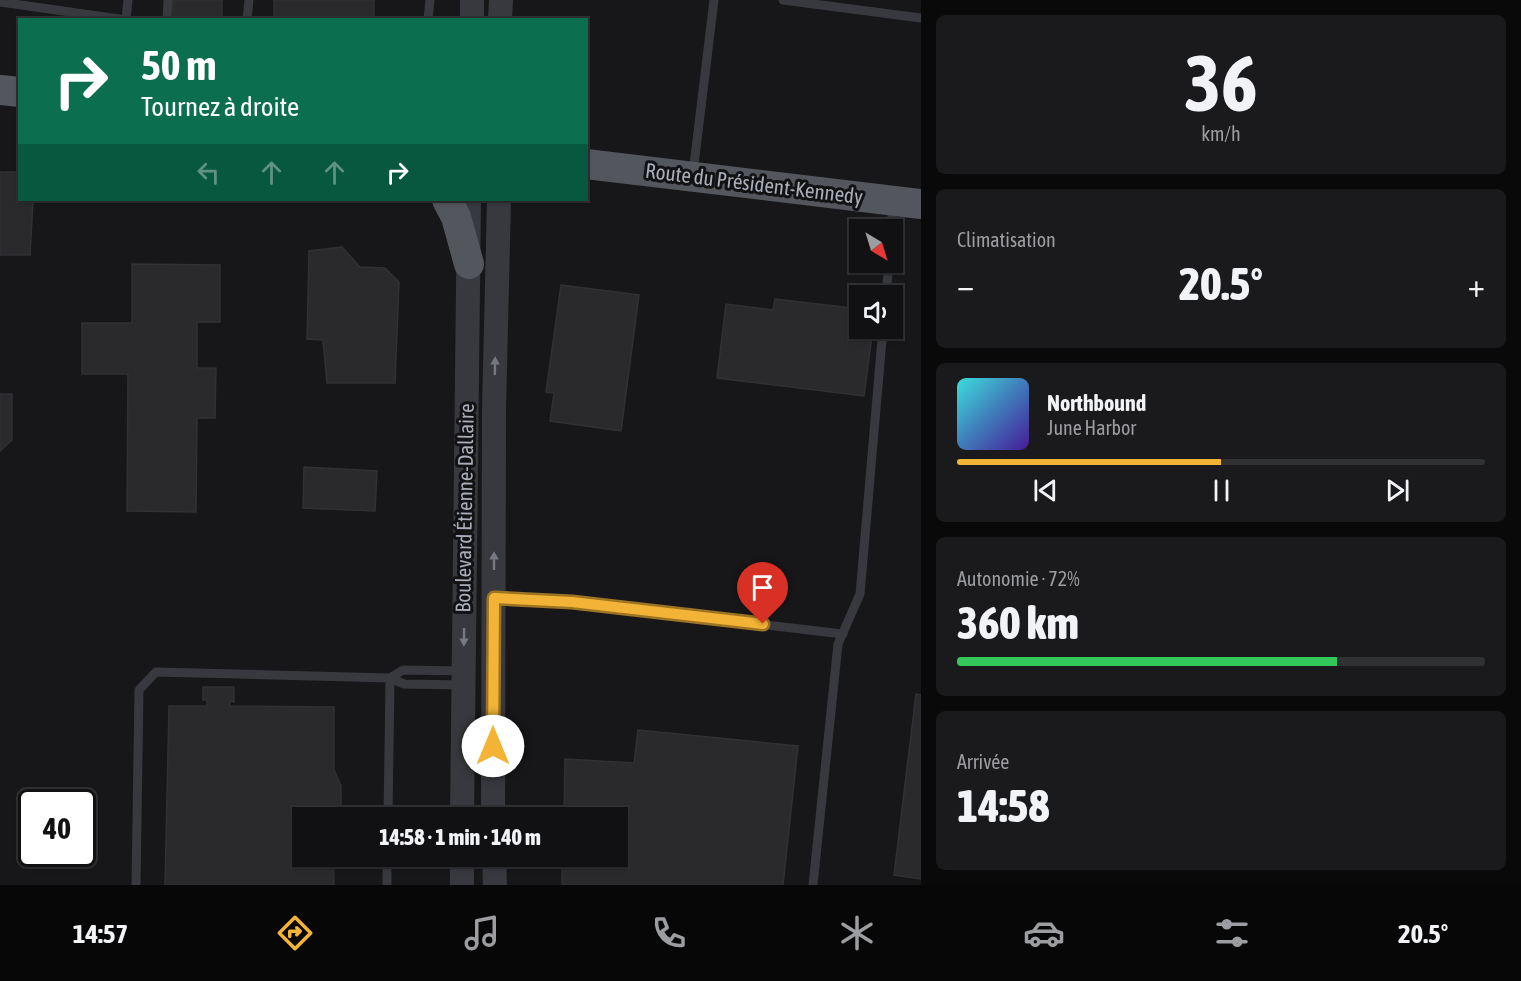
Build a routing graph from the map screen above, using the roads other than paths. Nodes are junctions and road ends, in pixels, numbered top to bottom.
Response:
1 (128, 0) edge
2 (168, 0) edge
3 (249, 0) edge
4 (430, 0) edge
5 (472, 0) edge
6 (501, 0) edge
7 (714, 0) edge
8 (783, 0) edge
9 (0, 2) edge
10 (45, 8) junction
11 (44, 18) edge
12 (119, 18) edge
13 (126, 18) edge
14 (167, 18) edge
15 (247, 18) edge
16 (428, 18) edge
17 (472, 18) edge
18 (500, 18) edge
19 (921, 18) edge
20 (0, 90) edge
21 (18, 92) edge
22 (588, 165) edge
23 (693, 177) junction
24 (448, 201) edge
25 (469, 201) edge
26 (499, 201) edge
27 (902, 212) edge
28 (469, 264) junction
29 (882, 339) edge
30 (494, 598) junction
31 (843, 634) junction
32 (390, 678) junction
33 (464, 678) junction
34 (388, 807) edge
35 (462, 807) edge
36 (493, 807) edge
37 (387, 867) edge
38 (462, 867) edge
39 (494, 867) edge
40 (136, 885) edge
41 (387, 885) edge
42 (462, 885) edge
43 (495, 885) edge
44 (813, 885) edge

1 - 13 lane
2 - 14 lane
3 - 15 lane
4 - 16 lane
5 - 17 street
6 - 18 street
7 - 23 lane
8 - 19 lane
9 - 10 lane
10 - 11 lane
10 - 12 lane
20 - 21 main road
22 - 23 main road, Route du Président-Kennedy
23 - 27 main road, Route du Président-Kennedy
24 - 28 main road
25 - 28 street, Boulevard Étienne-Dallaire
30 -> 26 street, Boulevard Étienne-Dallaire
28 -> 33 street, Boulevard Étienne-Dallaire
29 - 31 lane
30 - 31 lane
30 - 36 street, Boulevard Étienne-Dallaire
31 - 44 lane
32 - 33 lane
32 - 33 lane
32 - 34 lane
32 - 40 lane
33 - 35 street, Boulevard Étienne-Dallaire
37 - 41 lane
38 - 42 street
39 - 43 street

